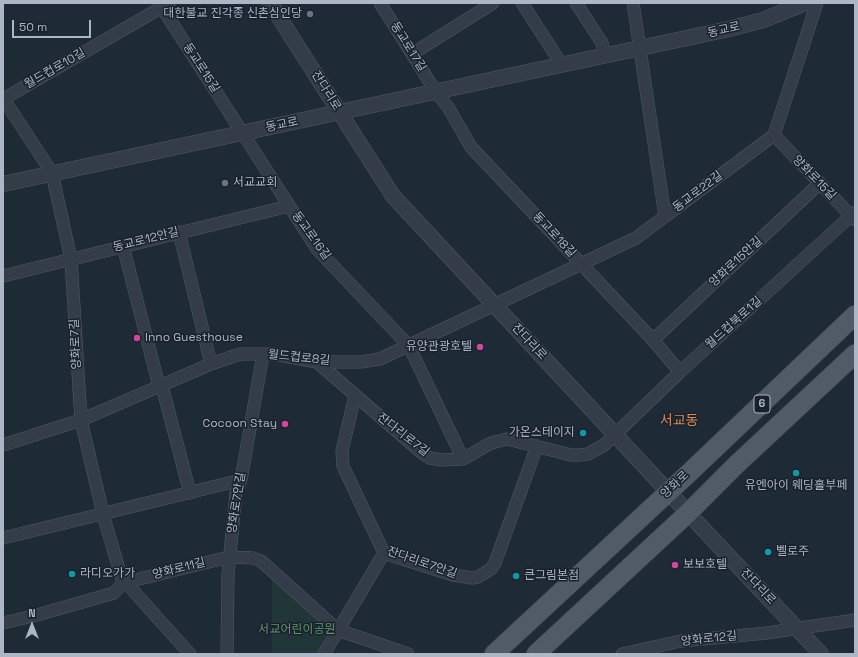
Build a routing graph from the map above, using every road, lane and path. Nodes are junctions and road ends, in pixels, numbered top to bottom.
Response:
1 (270, 3) edge
2 (380, 3) edge
3 (493, 3) edge
4 (522, 3) edge
5 (576, 3) edge
6 (633, 3) edge
7 (805, 3) edge
8 (817, 3) edge
9 (163, 4) edge
10 (640, 48) junction
11 (412, 54) junction
12 (605, 56) junction
13 (562, 65) junction
14 (436, 92) junction
15 (3, 98) edge
16 (339, 112) junction
17 (242, 133) junction
18 (774, 135) junction
19 (52, 173) junction
20 (820, 183) junction
21 (3, 184) edge
22 (289, 206) junction
23 (665, 216) junction
24 (854, 216) edge
25 (179, 232) junction
26 (123, 246) junction
27 (71, 259) junction
28 (582, 265) junction
29 (3, 276) edge
30 (495, 304) junction
31 (855, 315) edge
32 (653, 340) junction
33 (409, 346) junction
34 (263, 354) junction
35 (855, 354) edge
36 (317, 362) junction
37 (211, 364) junction
38 (680, 372) junction
39 (162, 386) junction
40 (355, 396) junction
41 (81, 420) junction
42 (614, 435) junction
43 (3, 445) edge
44 (537, 446) junction
45 (463, 459) junction
46 (241, 480) junction
47 (668, 492) junction
48 (190, 493) junction
49 (688, 513) junction
50 (102, 514) junction
51 (3, 538) edge
52 (384, 553) junction
53 (229, 557) junction
54 (123, 583) junction
55 (855, 620) edge
56 (3, 623) edge
57 (798, 629) junction
58 (338, 630) junction
59 (190, 654) edge
60 (227, 654) edge
61 (324, 654) edge
62 (408, 654) edge
63 (494, 654) edge
64 (536, 654) edge
65 (622, 654) edge
66 (821, 654) edge

1 - 16 street, 잔다리로
2 - 11 street, 동교로17길
3 - 11 street
4 - 13 street
5 - 12 street
6 - 10 street
7 - 10 street, 동교로
8 - 18 street
9 - 15 street, 월드컵로10길
9 - 17 street, 동교로15길
10 - 12 street, 동교로
10 - 23 street
11 - 14 street, 동교로17길
12 - 13 street, 동교로
13 - 14 street, 동교로
14 - 16 street, 동교로
14 - 28 street, 동교로18길
15 - 19 street
16 - 17 street, 동교로
16 - 30 street, 잔다리로
17 - 19 street, 동교로
17 - 22 street, 동교로16길
18 - 20 street, 양화로15길
18 - 23 street, 동교로22길
19 - 21 street, 동교로
19 - 27 street, 양화로7길
20 - 24 street, 양화로15길
20 - 32 street, 양화로15안길
22 - 25 street, 동교로12안길
22 - 33 street, 동교로16길
23 - 28 street, 동교로22길
24 - 38 street, 월드컵북로1길
25 - 26 street, 동교로12안길
25 - 37 street
26 - 27 street, 동교로12안길
26 - 39 street
27 - 29 street, 동교로12안길
27 - 41 street, 양화로7길
28 - 30 street, 동교로22길
28 - 32 street, 동교로18길
30 - 33 street, 월드컵로8길
30 - 42 street, 잔다리로
31 - 47 main road, 양화로 / 6
32 - 38 street, 동교로18길
33 - 36 street, 월드컵로8길
33 - 45 street
34 - 36 street, 월드컵로8길
34 - 37 street, 월드컵로8길
34 - 46 street, 양화로7안길
35 - 49 main road, 6
36 - 40 street, 잔다리로7길
37 - 39 street, 월드컵로8길
38 - 42 street, 월드컵북로1길
39 - 41 street, 월드컵로8길
39 - 48 street
40 - 45 street, 잔다리로7길
40 - 52 street, 잔다리로7안길
41 - 43 street, 월드컵로8길
41 - 50 street, 양화로7길
42 - 44 street, 잔다리로7길
42 - 47 street, 잔다리로
44 - 45 street, 잔다리로7길
44 - 52 street, 잔다리로7안길
46 - 48 street
46 - 53 street, 양화로7안길
47 - 49 street, 잔다리로
47 - 63 main road, 양화로 / 6
48 - 50 street
49 - 57 street, 잔다리로
49 - 64 main road, 6
50 - 51 street
50 - 54 street, 양화로7길
52 - 58 street
53 - 54 street, 양화로11길
53 - 58 street, 양화로11길
53 - 60 street, 양화로7안길
54 - 56 street, 양화로11길
54 - 59 street
55 - 57 street, 양화로12길
57 - 65 street, 양화로12길
57 - 66 street, 잔다리로
58 - 61 street
58 - 62 street, 양화로11길

